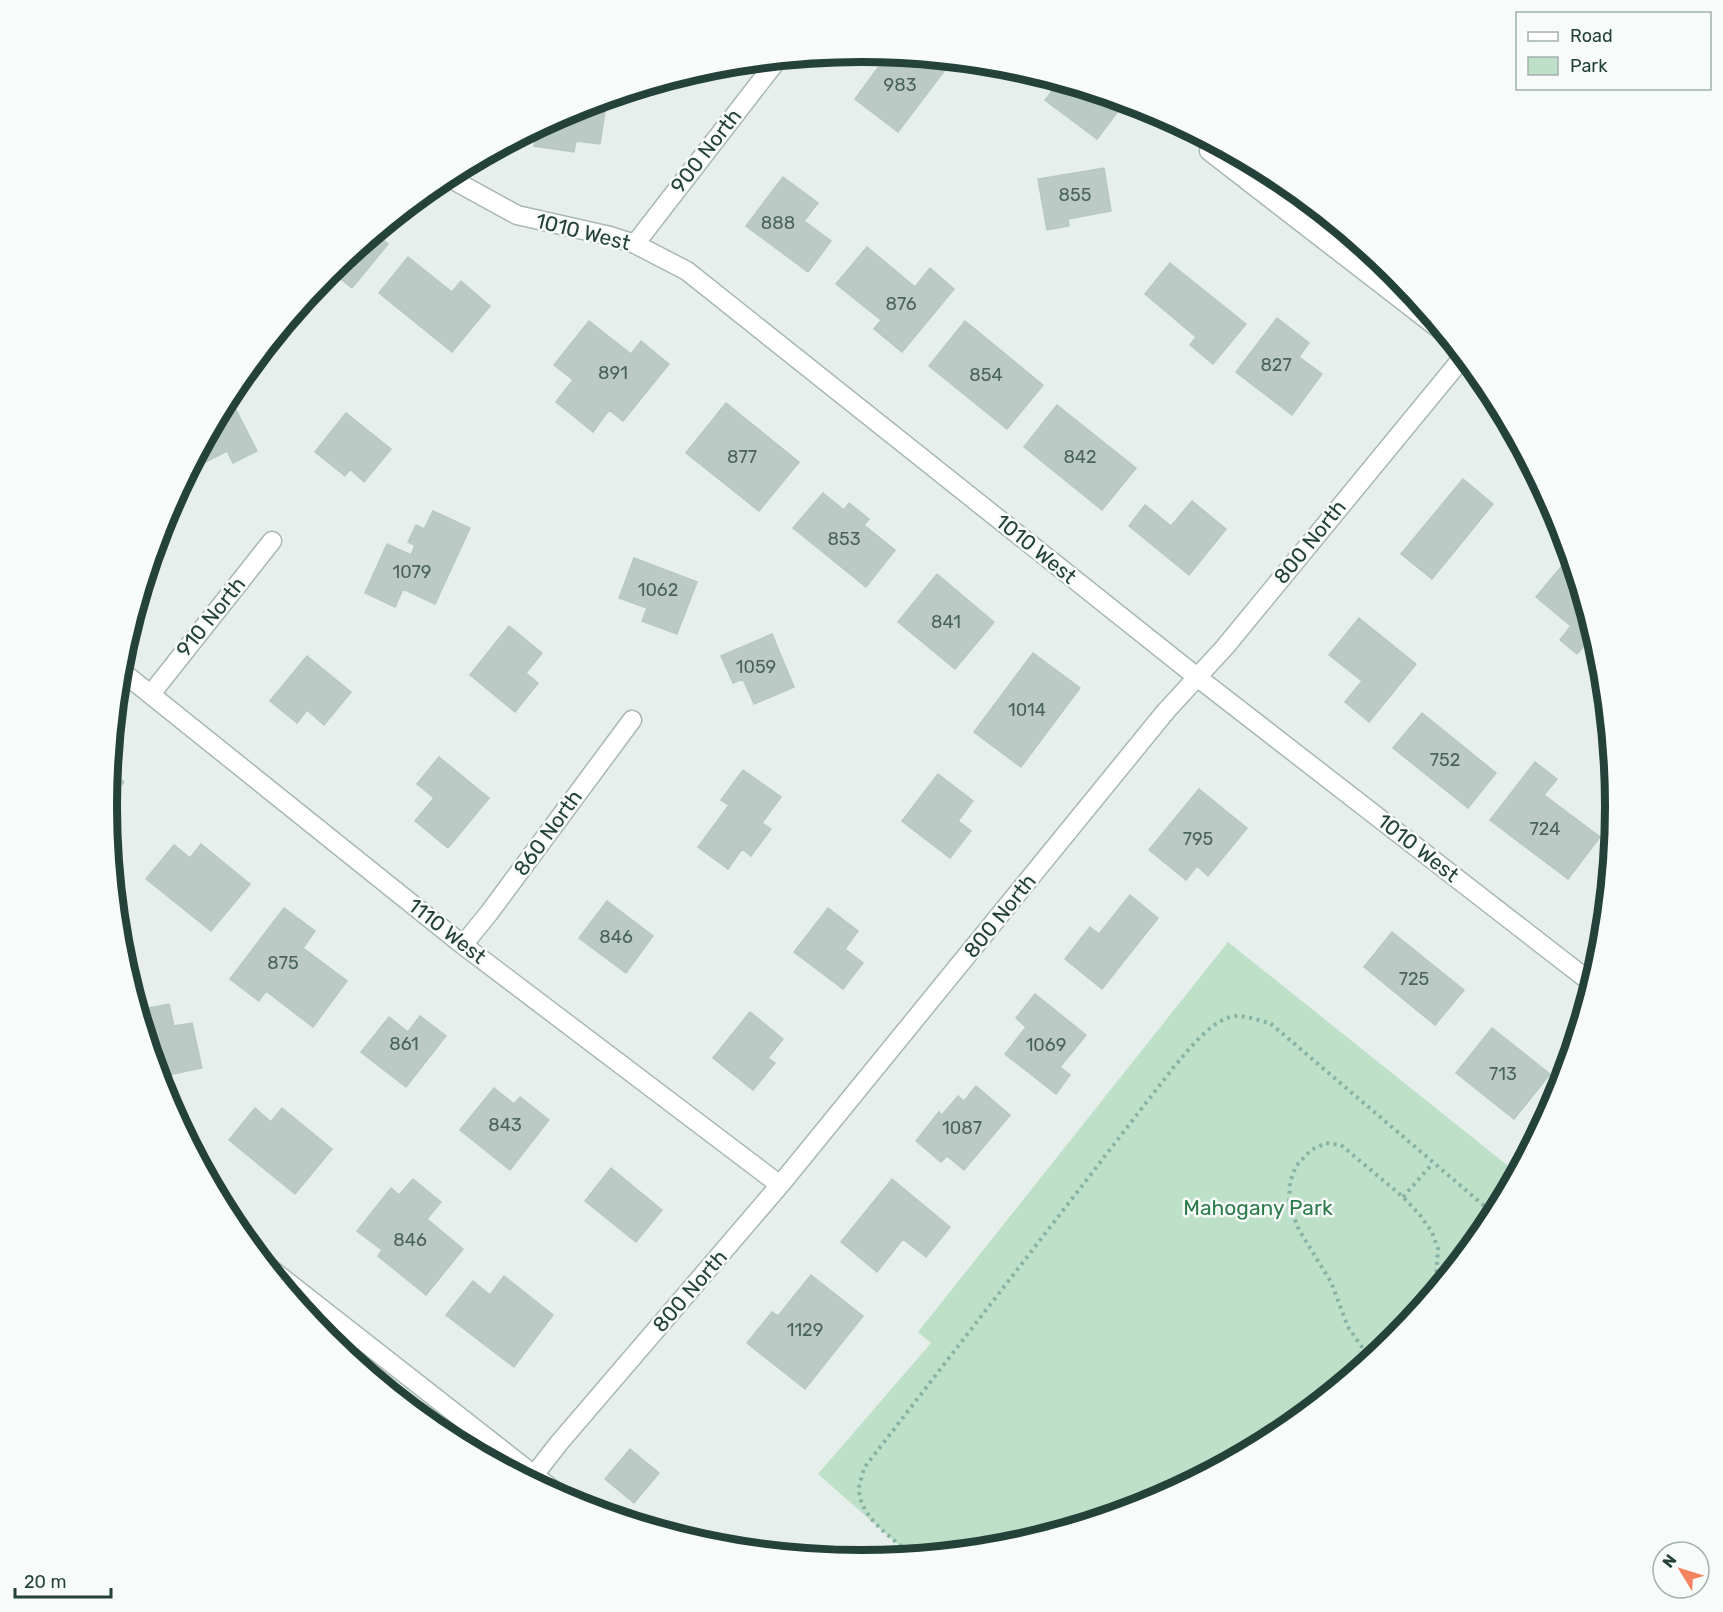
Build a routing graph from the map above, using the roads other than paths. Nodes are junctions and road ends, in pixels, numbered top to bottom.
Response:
1 (772, 67) edge
2 (1209, 152) dead end
3 (456, 182) edge
4 (635, 244) junction
5 (1421, 315) edge
6 (1459, 362) edge
7 (272, 541) dead end
8 (128, 677) edge
9 (1197, 677) junction
10 (151, 694) junction
11 (632, 720) dead end
12 (464, 945) junction
13 (1586, 978) edge
14 (780, 1185) junction
15 (294, 1287) edge
16 (534, 1475) joint

1 - 4 street, 900 North
2 - 5 street
3 - 4 street, 1010 West
4 - 9 street, 1010 West
6 - 9 street, 800 North
7 - 10 street, 910 North
8 - 10 street, 1110 West
9 - 13 street, 1010 West
9 - 14 street, 800 North
10 - 12 street, 1110 West
11 - 12 street, 860 North
12 - 14 street, 1110 West
14 - 16 street, 800 North
15 - 16 street

